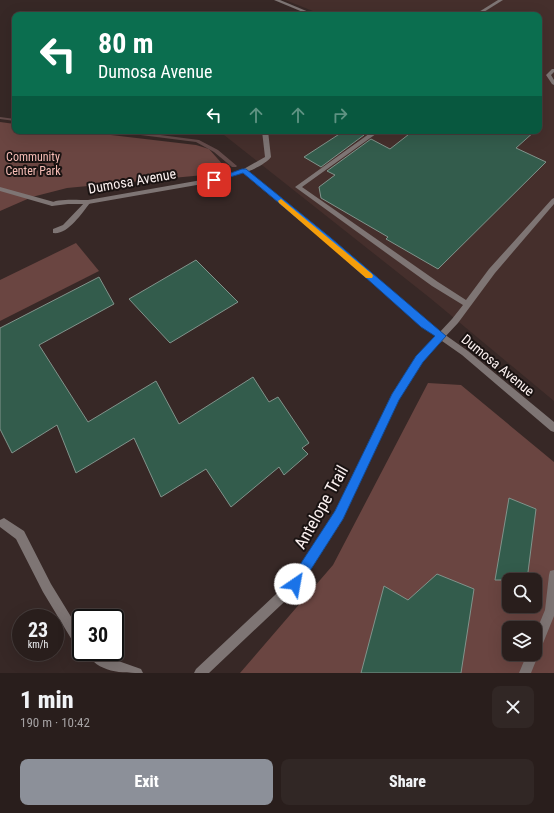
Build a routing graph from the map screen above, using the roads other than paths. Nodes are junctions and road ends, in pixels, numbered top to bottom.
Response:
1 (276, 0) edge
2 (500, 0) edge
3 (306, 12) edge
4 (481, 12) edge
5 (554, 70) edge
6 (554, 83) edge
7 (265, 134) edge
8 (373, 134) edge
9 (244, 171) junction
10 (0, 189) edge
11 (554, 200) edge
12 (88, 202) junction
13 (55, 231) dead end
14 (467, 304) junction
15 (441, 336) junction
16 (554, 428) edge
17 (4, 523) dead end
18 (554, 575) edge
19 (553, 591) edge
20 (72, 629) edge
21 (542, 631) edge
22 (102, 661) edge
23 (529, 661) edge
24 (137, 673) edge
25 (200, 673) edge
26 (524, 673) edge

1 - 3 street
2 - 4 street
5 - 6 street
7 - 9 street
8 - 14 street
9 - 12 street, Dumosa Avenue
9 - 15 street, Dumosa Avenue
10 - 12 street, Dumosa Avenue
11 - 14 street, Antelope Trail
12 - 13 street
14 - 15 street, Antelope Trail
15 - 16 street, Dumosa Avenue
15 - 25 street, Antelope Trail
17 - 20 street
18 - 19 street
19 - 21 street
22 - 24 street
23 - 26 street

